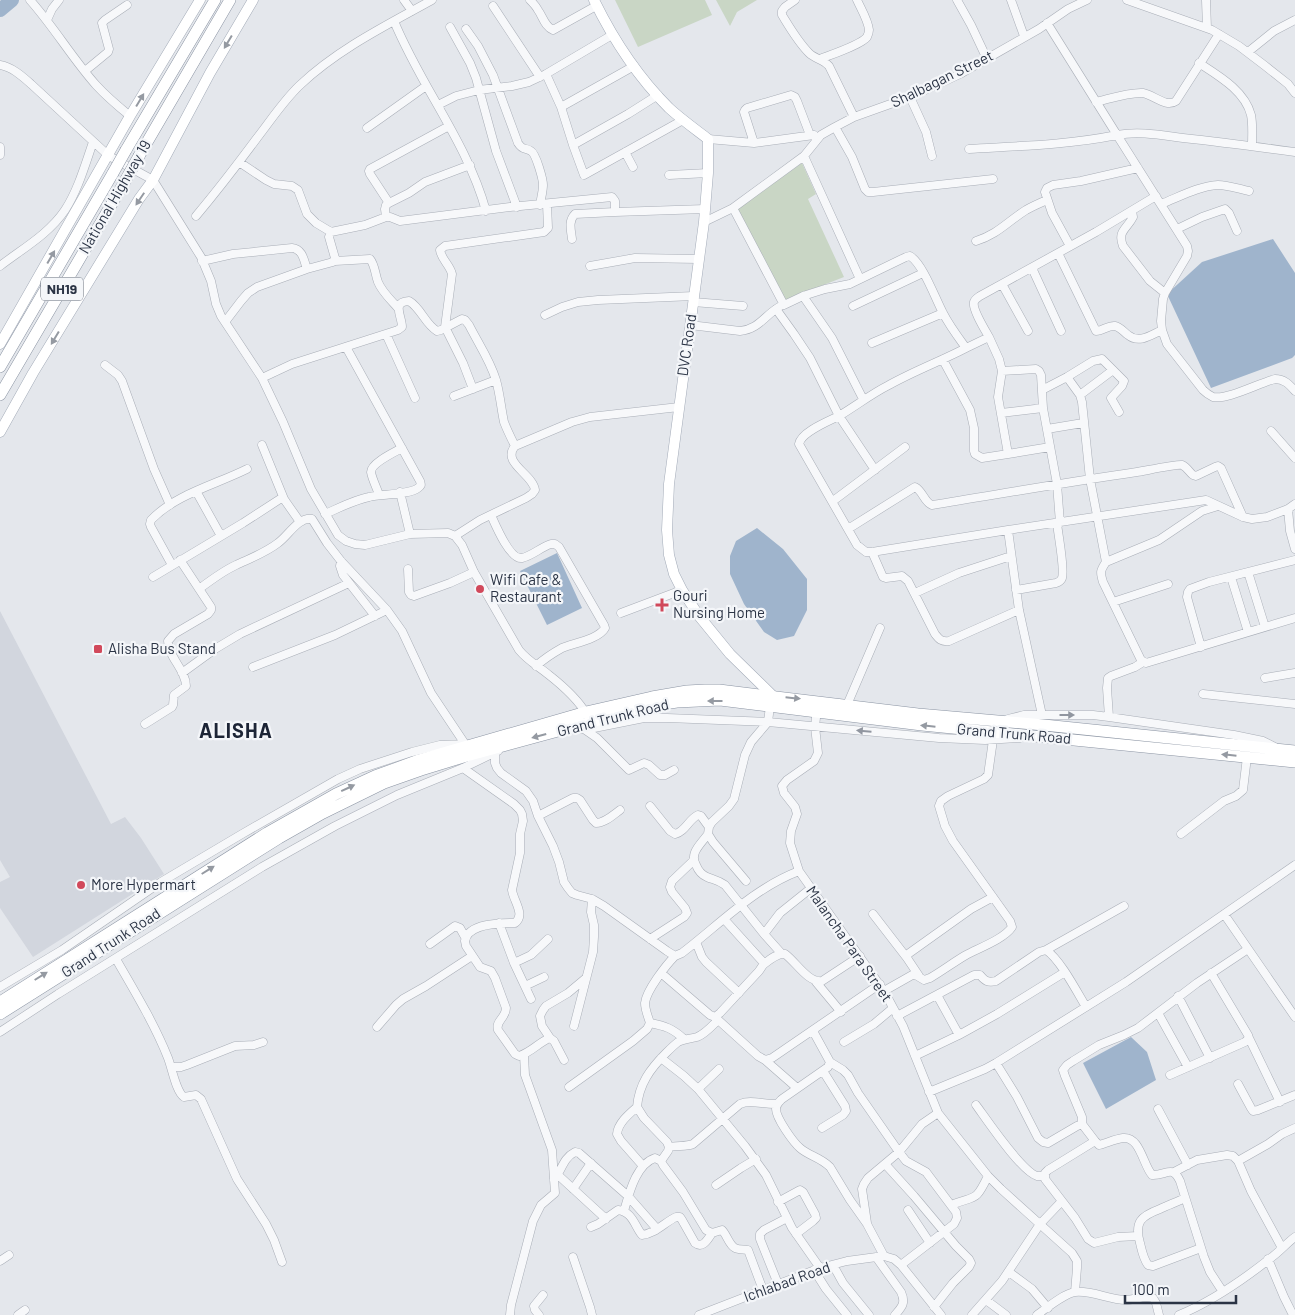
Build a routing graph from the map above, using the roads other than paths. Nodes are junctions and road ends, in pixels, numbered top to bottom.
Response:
1 (30, 0) edge
2 (59, 0) edge
3 (200, 0) edge
4 (215, 0) edge
5 (230, 0) edge
6 (253, 0) edge
7 (404, 0) edge
8 (432, 0) edge
9 (530, 0) edge
10 (795, 0) edge
11 (857, 0) edge
12 (957, 0) edge
13 (1011, 0) edge
14 (1086, 0) edge
15 (1128, 0) edge
16 (1206, 0) edge
17 (595, 3) edge
18 (127, 5) dead end
19 (493, 6) dead end
20 (412, 11) junction
21 (45, 17) junction
22 (1295, 20) edge
23 (394, 21) junction
24 (1047, 23) junction
25 (450, 27) dead end
26 (1207, 28) junction
27 (466, 29) dead end
28 (1219, 34) junction
29 (612, 35) junction
30 (1024, 36) junction
31 (1248, 52) junction
32 (820, 59) junction
33 (987, 59) junction
34 (1199, 63) junction
35 (0, 65) edge
36 (634, 66) junction
37 (85, 71) junction
38 (543, 75) junction
39 (426, 86) junction
40 (498, 88) junction
41 (479, 90) junction
42 (1295, 92) edge
43 (658, 95) junction
44 (910, 97) junction
45 (1096, 102) junction
46 (438, 105) junction
47 (561, 107) junction
48 (130, 116) junction
49 (854, 117) junction
50 (683, 120) junction
51 (449, 126) junction
52 (835, 127) junction
53 (367, 128) dead end
54 (810, 135) junction
55 (1117, 135) junction
56 (821, 136) junction
57 (708, 139) junction
58 (93, 142) junction
59 (754, 143) junction
60 (572, 145) junction
61 (0, 146) edge
62 (1252, 146) junction
63 (969, 149) dead end
64 (625, 152) junction
65 (1295, 152) edge
66 (0, 155) edge
67 (109, 156) junction
68 (804, 156) junction
69 (932, 156) dead end
70 (239, 162) junction
71 (470, 165) junction
72 (633, 167) dead end
73 (1138, 168) junction
74 (708, 173) junction
75 (669, 175) dead end
76 (993, 179) dead end
77 (153, 180) junction
78 (1249, 191) dead end
79 (1156, 196) junction
80 (1047, 200) junction
81 (389, 202) junction
82 (544, 204) junction
83 (1162, 204) junction
84 (517, 207) junction
85 (733, 208) junction
86 (705, 210) junction
87 (486, 211) junction
88 (1132, 211) junction
89 (615, 212) junction
90 (196, 216) dead end
91 (386, 217) junction
92 (704, 222) junction
93 (1177, 229) junction
94 (1237, 231) dead end
95 (331, 232) junction
96 (572, 239) dead end
97 (976, 241) dead end
98 (1070, 246) junction
99 (1058, 253) junction
100 (699, 259) junction
101 (202, 261) junction
102 (335, 261) junction
103 (0, 266) edge
104 (590, 266) dead end
105 (1032, 268) junction
106 (307, 269) junction
107 (923, 273) junction
108 (860, 279) junction
109 (1002, 284) junction
110 (1165, 293) junction
111 (803, 296) junction
112 (693, 300) junction
113 (784, 305) junction
114 (743, 306) dead end
115 (853, 306) dead end
116 (398, 308) junction
117 (776, 309) junction
118 (943, 313) junction
119 (544, 315) dead end
120 (225, 322) junction
121 (690, 325) junction
122 (445, 327) junction
123 (1162, 330) junction
124 (1028, 331) dead end
125 (1061, 331) dead end
126 (386, 334) junction
127 (989, 337) junction
128 (872, 343) dead end
129 (0, 344) edge
130 (346, 346) junction
131 (966, 348) junction
132 (943, 360) junction
133 (105, 365) dead end
134 (0, 367) edge
135 (1114, 370) junction
136 (1002, 371) junction
137 (1067, 377) junction
138 (262, 378) junction
139 (496, 380) junction
140 (473, 389) junction
141 (1042, 390) junction
142 (1295, 391) edge
143 (0, 395) edge
144 (1080, 395) junction
145 (454, 396) dead end
146 (415, 398) dead end
147 (863, 400) junction
148 (678, 407) junction
149 (1043, 408) junction
150 (1119, 412) dead end
151 (1000, 413) junction
152 (839, 416) junction
153 (1083, 423) junction
154 (1047, 430) junction
155 (1271, 431) dead end
156 (0, 432) edge
157 (262, 446) dead end
158 (515, 446) junction
159 (905, 447) dead end
160 (1050, 447) junction
161 (402, 448) junction
162 (1008, 454) junction
163 (1295, 458) edge
164 (246, 470) dead end
165 (875, 470) junction
166 (1090, 478) junction
167 (1057, 484) junction
168 (196, 491) junction
169 (400, 492) junction
170 (379, 495) junction
171 (284, 499) junction
172 (833, 501) junction
173 (170, 505) junction
174 (1218, 506) junction
175 (1292, 507) edge
176 (325, 514) junction
177 (491, 515) junction
178 (1097, 516) junction
179 (1243, 517) junction
180 (300, 522) junction
181 (1059, 523) junction
182 (848, 529) junction
183 (1008, 530) junction
184 (410, 534) junction
185 (221, 536) junction
186 (455, 536) junction
187 (1295, 549) edge
188 (872, 552) junction
189 (1011, 556) junction
190 (180, 560) junction
191 (1295, 560) edge
192 (341, 561) junction
193 (1106, 562) junction
194 (172, 565) junction
195 (408, 569) dead end
196 (474, 572) junction
197 (1248, 572) junction
198 (153, 577) dead end
199 (1231, 577) junction
200 (349, 583) junction
201 (1168, 584) dead end
202 (200, 589) junction
203 (682, 590) junction
204 (1016, 590) junction
205 (915, 593) junction
206 (1113, 602) junction
207 (388, 610) junction
208 (1019, 610) junction
209 (621, 612) dead end
210 (375, 616) junction
211 (1295, 618) edge
212 (1265, 627) junction
213 (880, 628) dead end
214 (1248, 632) junction
215 (1202, 647) junction
216 (1143, 662) junction
217 (536, 666) junction
218 (253, 667) dead end
219 (1295, 672) edge
220 (182, 673) junction
221 (1265, 678) dead end
222 (1202, 694) dead end
223 (771, 701) junction
224 (1295, 704) edge
225 (847, 705) junction
226 (818, 707) junction
227 (1042, 715) junction
228 (1109, 717) junction
229 (587, 721) junction
230 (1001, 721) junction
231 (768, 722) junction
232 (145, 724) dead end
233 (815, 727) junction
234 (1034, 736) junction
235 (993, 740) junction
236 (515, 743) junction
237 (470, 744) junction
238 (1282, 750) junction
239 (1295, 751) edge
240 (495, 753) junction
241 (1247, 757) junction
242 (1295, 762) edge
243 (463, 768) junction
244 (674, 770) dead end
245 (650, 806) dead end
246 (620, 810) dead end
247 (538, 816) junction
248 (709, 831) junction
249 (1181, 834) dead end
250 (693, 861) junction
251 (1295, 865) edge
252 (799, 871) junction
253 (746, 880) dead end
254 (810, 889) junction
255 (993, 897) junction
256 (592, 899) junction
257 (741, 905) junction
258 (1124, 906) dead end
259 (873, 914) dead end
260 (1224, 914) junction
261 (724, 919) junction
262 (499, 923) junction
263 (764, 934) junction
264 (465, 937) junction
265 (548, 939) dead end
266 (650, 939) junction
267 (696, 942) junction
268 (430, 944) dead end
269 (1248, 949) junction
270 (1046, 950) junction
271 (782, 953) junction
272 (472, 956) junction
273 (675, 956) junction
274 (860, 956) junction
275 (116, 958) junction
276 (907, 958) junction
277 (514, 963) junction
278 (763, 965) junction
279 (1065, 972) junction
280 (660, 973) junction
281 (1211, 973) junction
282 (919, 976) junction
283 (544, 977) dead end
284 (586, 978) junction
285 (816, 982) junction
286 (525, 986) junction
287 (0, 987) edge
288 (882, 988) junction
289 (739, 992) junction
290 (937, 994) junction
291 (1178, 996) junction
292 (531, 999) dead end
293 (0, 1002) edge
294 (1086, 1007) junction
295 (841, 1012) junction
296 (895, 1012) junction
297 (1158, 1013) junction
298 (0, 1014) edge
299 (1295, 1017) edge
300 (716, 1018) junction
301 (650, 1023) junction
302 (377, 1026) dead end
303 (574, 1026) dead end
304 (813, 1031) junction
305 (0, 1032) edge
306 (959, 1035) junction
307 (550, 1038) junction
308 (1249, 1038) junction
309 (684, 1039) junction
310 (262, 1042) dead end
311 (844, 1042) dead end
312 (524, 1055) junction
313 (915, 1056) junction
314 (661, 1058) junction
315 (1210, 1058) junction
316 (564, 1060) dead end
317 (765, 1060) junction
318 (830, 1062) junction
319 (996, 1063) junction
320 (172, 1067) junction
321 (1188, 1067) junction
322 (719, 1069) dead end
323 (823, 1071) junction
324 (1170, 1075) dead end
325 (1238, 1084) dead end
326 (569, 1087) dead end
327 (797, 1088) junction
328 (698, 1089) junction
329 (929, 1092) junction
330 (1295, 1096) edge
331 (1280, 1102) junction
332 (777, 1104) junction
333 (976, 1104) dead end
334 (637, 1107) junction
335 (1158, 1109) dead end
336 (938, 1113) junction
337 (724, 1119) junction
338 (1082, 1124) junction
339 (822, 1128) dead end
340 (1295, 1129) edge
341 (1095, 1141) junction
342 (670, 1147) junction
343 (899, 1152) junction
344 (756, 1159) junction
345 (661, 1160) junction
346 (1238, 1162) junction
347 (591, 1163) junction
348 (885, 1164) junction
349 (1188, 1165) junction
350 (643, 1166) junction
351 (1174, 1172) junction
352 (988, 1176) junction
353 (1044, 1176) junction
354 (556, 1177) junction
355 (716, 1185) dead end
356 (573, 1189) junction
357 (628, 1196) junction
358 (1185, 1198) junction
359 (778, 1202) junction
360 (1061, 1202) junction
361 (950, 1205) junction
362 (908, 1210) dead end
363 (624, 1211) junction
364 (786, 1218) junction
365 (606, 1219) junction
366 (867, 1224) junction
367 (1040, 1224) junction
368 (591, 1226) dead end
369 (657, 1229) junction
370 (944, 1232) junction
371 (712, 1233) junction
372 (796, 1234) junction
373 (1138, 1236) junction
374 (1295, 1236) edge
375 (930, 1243) junction
376 (1201, 1248) junction
377 (1282, 1248) junction
378 (9, 1255) dead end
379 (880, 1256) junction
380 (573, 1257) dead end
381 (1268, 1259) junction
382 (0, 1261) edge
383 (282, 1262) dead end
384 (833, 1265) junction
385 (901, 1265) junction
386 (817, 1269) junction
387 (1009, 1272) junction
388 (778, 1284) junction
389 (764, 1290) junction
390 (1075, 1292) junction
391 (1222, 1292) junction
392 (543, 1295) dead end
393 (986, 1300) junction
394 (934, 1307) junction
395 (1048, 1308) junction
396 (510, 1315) edge
397 (539, 1315) edge
398 (592, 1315) edge
399 (699, 1315) edge
400 (847, 1315) edge
401 (869, 1315) edge
402 (895, 1315) edge
403 (940, 1315) edge
404 (972, 1315) edge
405 (1006, 1315) edge
406 (1038, 1315) edge
407 (1159, 1315) edge
408 (1179, 1315) edge
409 (1293, 1315) edge

1 - 21 street
2 - 21 street
48 -> 3 main road
4 - 134 highway, NH19, bridge
5 - 143 highway, National Highway 19 / NH19, bridge
6 -> 77 main road
7 - 20 street
8 - 20 street
9 - 17 street
10 - 32 street
11 - 32 street
12 - 33 street
13 - 30 street
14 - 24 street, Shalbagan Street
15 - 26 street
16 - 26 street
17 - 29 main road
18 - 37 street
19 - 38 street
20 - 23 street
21 - 37 street
22 - 31 street
23 - 39 street
23 - 70 street
24 - 30 street, Shalbagan Street
24 - 45 street
25 - 41 street
26 - 28 street
27 - 40 street
28 - 31 street
28 - 34 street
29 - 36 main road
29 - 38 street
30 - 33 street, Shalbagan Street
31 - 42 street
32 - 49 street
33 - 44 street, Shalbagan Street
34 - 45 street
34 - 62 street
35 - 58 street
36 - 43 main road
36 - 47 street
37 - 48 street
38 - 40 street
38 - 47 street
39 - 46 street
39 - 53 street
40 - 41 street
40 - 82 street
41 - 46 street
41 - 84 street
43 - 50 main road
43 - 60 street
44 - 49 street, Shalbagan Street
44 - 69 street
45 - 55 street
46 - 51 street
47 - 60 street
48 - 67 main road
49 - 52 street, Shalbagan Street
50 - 57 main road
50 - 64 street
51 - 71 street
51 - 81 street
52 - 56 street, Shalbagan Street
52 - 76 street
54 - 56 street
54 - 59 street
54 - 59 street
55 - 62 street
55 - 63 street
55 - 73 street
56 - 68 street, Shalbagan Street
57 - 59 street
57 - 74 main road, DVC Road
58 - 67 street
58 - 103 street
60 - 64 street
61 - 66 street
62 - 65 street
64 - 72 street
67 - 77 street
129 -> 67 main road
68 - 85 street, Shalbagan Street
68 - 108 street
70 - 90 street
70 - 95 street
71 - 81 street
71 - 87 street
73 - 79 street
73 - 80 street
74 - 75 street
74 - 86 main road, DVC Road
77 - 101 street
77 -> 156 main road
78 - 83 street
79 - 83 street
79 - 88 street
80 - 97 street
80 - 98 street
81 - 91 street
82 - 84 street
82 - 89 street
82 - 122 street
83 - 93 street
84 - 87 street
85 - 92 street, Shalbagan Street
85 - 113 street
86 - 89 street
86 - 92 main road, DVC Road
87 - 91 street
88 - 98 street
88 - 110 street
89 - 96 street
91 - 95 street
92 - 100 main road, DVC Road
93 - 94 street
93 - 110 street
95 - 102 street
98 - 99 street
99 - 105 street
99 - 123 street
100 - 104 street
100 - 112 main road, DVC Road
101 - 106 street
101 - 120 street
102 - 106 street
102 - 116 street
105 - 109 street
105 - 125 street
106 - 120 street
107 - 108 street
107 - 115 street
107 - 118 street
108 - 111 street
109 - 124 street
109 - 127 street
110 - 123 street
111 - 113 street
111 - 147 street
112 - 114 street
112 - 119 street
112 - 121 main road, DVC Road
113 - 117 street
116 - 122 street
116 - 126 street
117 - 121 street
117 - 152 street
118 - 128 street
118 - 131 street
120 - 138 street
121 - 148 main road, DVC Road
122 - 139 street
122 - 140 street
123 - 142 street
126 - 130 street
126 - 146 street
127 - 131 street
127 - 136 street
130 - 138 street
130 - 161 street
131 - 132 street
132 - 147 street
132 - 162 street
133 - 173 street
135 - 137 street
135 - 144 street
135 - 150 street
136 - 141 street
136 - 151 street
137 - 141 street
137 - 144 street
138 - 176 street
139 - 140 street
139 - 158 street
140 - 145 street
141 - 149 street
144 - 153 street
147 - 152 street
148 - 158 street
148 - 203 main road, DVC Road
149 - 151 street
149 - 154 street
151 - 162 street
152 - 165 street
152 - 172 street
153 - 154 street
153 - 166 street
154 - 160 street
155 - 163 street
157 - 171 street
158 - 177 street
159 - 165 street
160 - 162 street
160 - 167 street
161 - 169 street
161 - 170 street
164 - 168 street
165 - 172 street
166 - 167 street
166 - 178 street
166 - 179 street
167 - 181 street
167 - 182 street
168 - 173 street
168 - 185 street
169 - 170 street
169 - 184 street
170 - 176 street
171 - 180 street
171 - 185 street
172 - 182 street
173 - 194 street
174 - 178 street
174 - 179 street
174 - 193 street
175 - 179 street
175 - 187 street
176 - 184 street
177 - 186 street
177 - 217 street
178 - 181 street
178 - 193 street
180 - 192 street
180 - 202 street
181 - 183 street
181 - 204 street
182 - 188 street
183 - 188 street
183 - 189 street
184 - 186 street
185 - 190 street
186 - 196 street
188 - 205 street
189 - 204 street
189 - 205 street
190 - 194 street
190 - 202 street
191 - 197 street
192 - 200 street
192 - 207 street
193 - 206 street
194 - 198 street
195 - 196 street
196 - 217 street
197 - 199 street
197 - 212 street
199 - 214 street
199 - 215 street
200 - 210 street
200 - 220 street
201 - 206 street
202 - 220 street
203 - 209 street
203 - 223 main road, DVC Road
204 - 208 street
205 - 208 street
206 - 216 street
207 - 210 street
207 - 237 street
208 - 227 street
210 - 218 street
211 - 212 street
212 - 214 street
213 - 225 street
214 - 215 street
215 - 216 street
216 - 228 street
217 - 229 street
219 - 221 street
220 - 232 street
222 - 224 street
223 - 226 highway, Grand Trunk Road
223 - 229 highway, Grand Trunk Road
223 - 231 street
225 - 226 highway, Grand Trunk Road
225 - 230 highway, Grand Trunk Road
226 - 233 street, Malancha Para Street
234 -> 226 highway, Grand Trunk Road
227 -> 228 street
227 - 230 street
228 - 238 street
229 - 231 street
229 -> 236 highway, Grand Trunk Road
229 - 237 highway, Grand Trunk Road
229 - 244 street
230 - 238 highway, Grand Trunk Road
231 - 233 street
231 - 248 street
235 -> 233 street
233 - 252 street, Malancha Para Street
234 - 235 street
241 -> 234 highway, Grand Trunk Road
235 - 255 street
236 - 240 street
236 - 298 highway, Grand Trunk Road
237 - 287 street
293 -> 237 highway, Grand Trunk Road
238 - 239 highway, Grand Trunk Road
240 - 243 street
240 - 247 street
241 - 242 highway, Grand Trunk Road
241 - 249 street
243 - 262 street
243 - 275 street
245 - 248 street
246 - 247 street
247 - 256 street
248 - 250 street
248 - 253 street
250 - 257 street
250 - 266 street
251 - 260 street
252 - 254 street, Malancha Para Street
252 - 257 street
254 - 263 street
254 - 274 street, Malancha Para Street
255 - 276 street
255 - 282 street
256 - 266 street
256 - 284 street
257 - 261 street
257 - 263 street
258 - 270 street
259 - 276 street
260 - 269 street
260 - 294 street
261 - 267 street
261 - 278 street
262 - 264 street
262 - 277 street
263 - 271 street
264 - 268 street
264 - 272 street
265 - 277 street
266 - 273 street
267 - 273 street
267 - 289 street
269 - 281 street
269 - 299 street
270 - 279 street
270 - 290 street
271 - 278 street
271 - 285 street
272 - 302 street
272 - 312 street
273 - 280 street
274 - 285 street
274 - 288 street, Malancha Para Street
275 - 305 street
275 - 320 street
276 - 282 street
277 - 286 street
278 - 289 street
279 - 294 street
279 - 306 street
280 - 300 street
280 - 301 street
281 - 291 street
281 - 308 street
282 - 288 street
283 - 286 street
284 - 303 street
284 - 307 street
285 - 295 street
286 - 292 street
288 - 295 street
288 - 296 street, Malancha Para Street
289 - 300 street
290 - 296 street
290 - 306 street
291 - 297 street
291 - 315 street
294 - 319 street
295 - 304 street
296 - 311 street
296 - 313 street, Malancha Para Street
297 - 321 street
297 - 338 street
300 - 309 street
300 - 317 street
301 - 309 street
301 - 326 street
304 - 317 street
304 - 318 street
306 - 313 street
307 - 312 street
307 - 316 street
308 - 315 street
308 - 331 street
309 - 314 street
310 - 320 street
312 - 354 street
313 - 329 street, Malancha Para Street
314 - 328 street
314 - 334 street
315 - 321 street
317 - 327 street
318 - 323 street
318 - 343 street
319 - 329 street
319 - 338 street
320 - 383 street
321 - 324 street
322 - 328 street
323 - 327 street
323 - 339 street
325 - 331 street
327 - 332 street
328 - 337 street
329 - 336 street, Malancha Para Street
330 - 331 street
332 - 337 street
332 - 366 street
333 - 353 street
334 - 342 street
334 - 350 street
335 - 349 street
336 - 343 street
336 - 352 street, Malancha Para Street
337 - 342 street
337 - 344 street
338 - 341 street
340 - 346 street
341 - 351 street
341 - 353 street
342 - 345 street
343 - 348 street
343 - 361 street
344 - 355 street
344 - 359 street
345 - 350 street
345 - 371 street
346 - 349 street
346 - 377 street
347 - 354 street
347 - 356 street
347 - 357 street
348 - 366 street
348 - 370 street
349 - 351 street
350 - 357 street
351 - 358 street
352 - 361 street
352 - 367 street, Malancha Para Street
353 - 360 street
354 - 356 street
354 - 396 street
356 - 365 street
357 - 363 street
357 - 369 street
358 - 373 street
358 - 376 street
359 - 364 street
359 - 372 street
360 - 367 street
360 - 373 street
361 - 370 street
362 - 375 street
363 - 365 street
363 - 369 street
364 - 372 street
364 - 388 street
365 - 368 street
366 - 379 street
367 - 387 street
367 - 390 street, Malancha Para Street
369 - 371 street
370 - 375 street
370 - 394 street
371 - 389 street
372 - 386 street
373 - 376 street
374 - 377 street
375 - 385 street
376 - 391 street
377 - 381 street
378 - 382 street
379 - 384 street, Ichlabad Road
379 - 385 street
379 - 402 street
380 - 398 street
381 - 391 street
381 - 409 street
384 - 386 street, Ichlabad Road
384 - 401 street
385 - 394 street
386 - 388 street, Ichlabad Road
386 - 400 street
387 - 393 street
387 - 395 street
388 - 389 street, Ichlabad Road
389 - 399 street, Ichlabad Road
390 - 395 street
390 - 407 street
391 - 408 street
392 - 397 street
393 - 404 street
393 - 405 street
394 - 403 street
395 - 406 street

